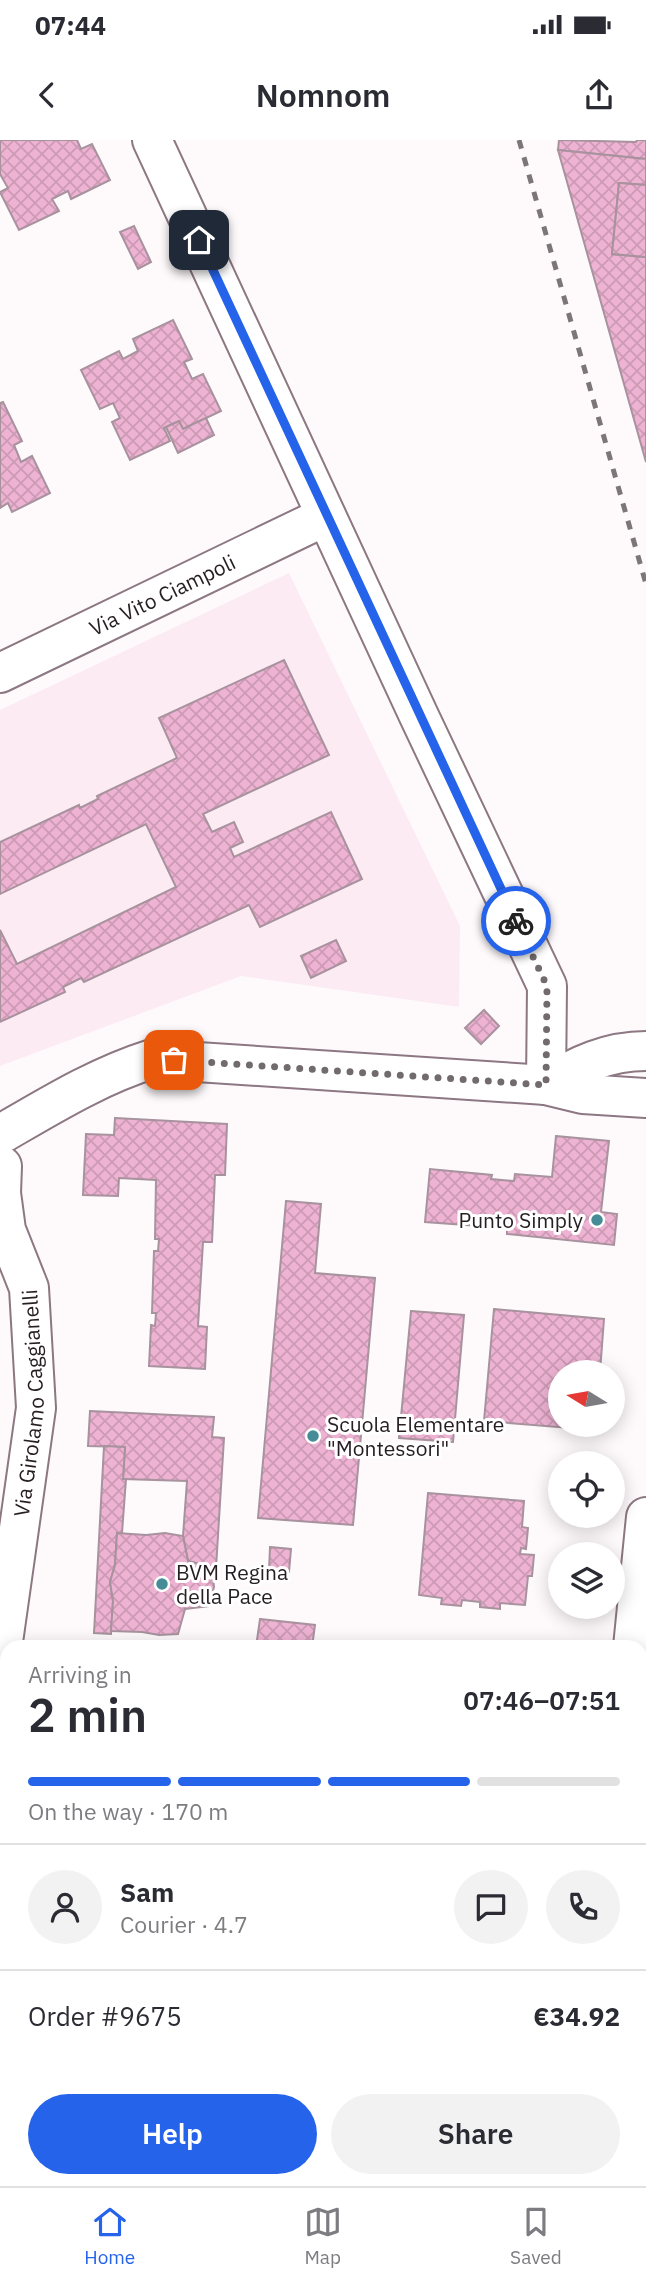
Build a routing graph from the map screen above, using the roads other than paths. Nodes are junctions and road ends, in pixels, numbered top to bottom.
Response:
1 (152, 140) edge
2 (326, 516) junction
3 (0, 673) edge
4 (646, 1051) edge
5 (546, 1085) junction
6 (646, 1098) edge
7 (1, 1150) edge
8 (3, 1228) edge
9 (11, 1505) edge
10 (646, 1517) edge
11 (2, 1640) edge
12 (634, 1640) edge

1 - 2 street
2 - 3 street, Via Vito Ciampoli
2 - 5 street
4 - 5 street
5 - 6 street
5 - 7 street
7 - 8 street, Via Girolamo Caggianelli
8 - 9 street, Via Girolamo Caggianelli
9 - 11 street, Via Girolamo Caggianelli
10 - 12 street

